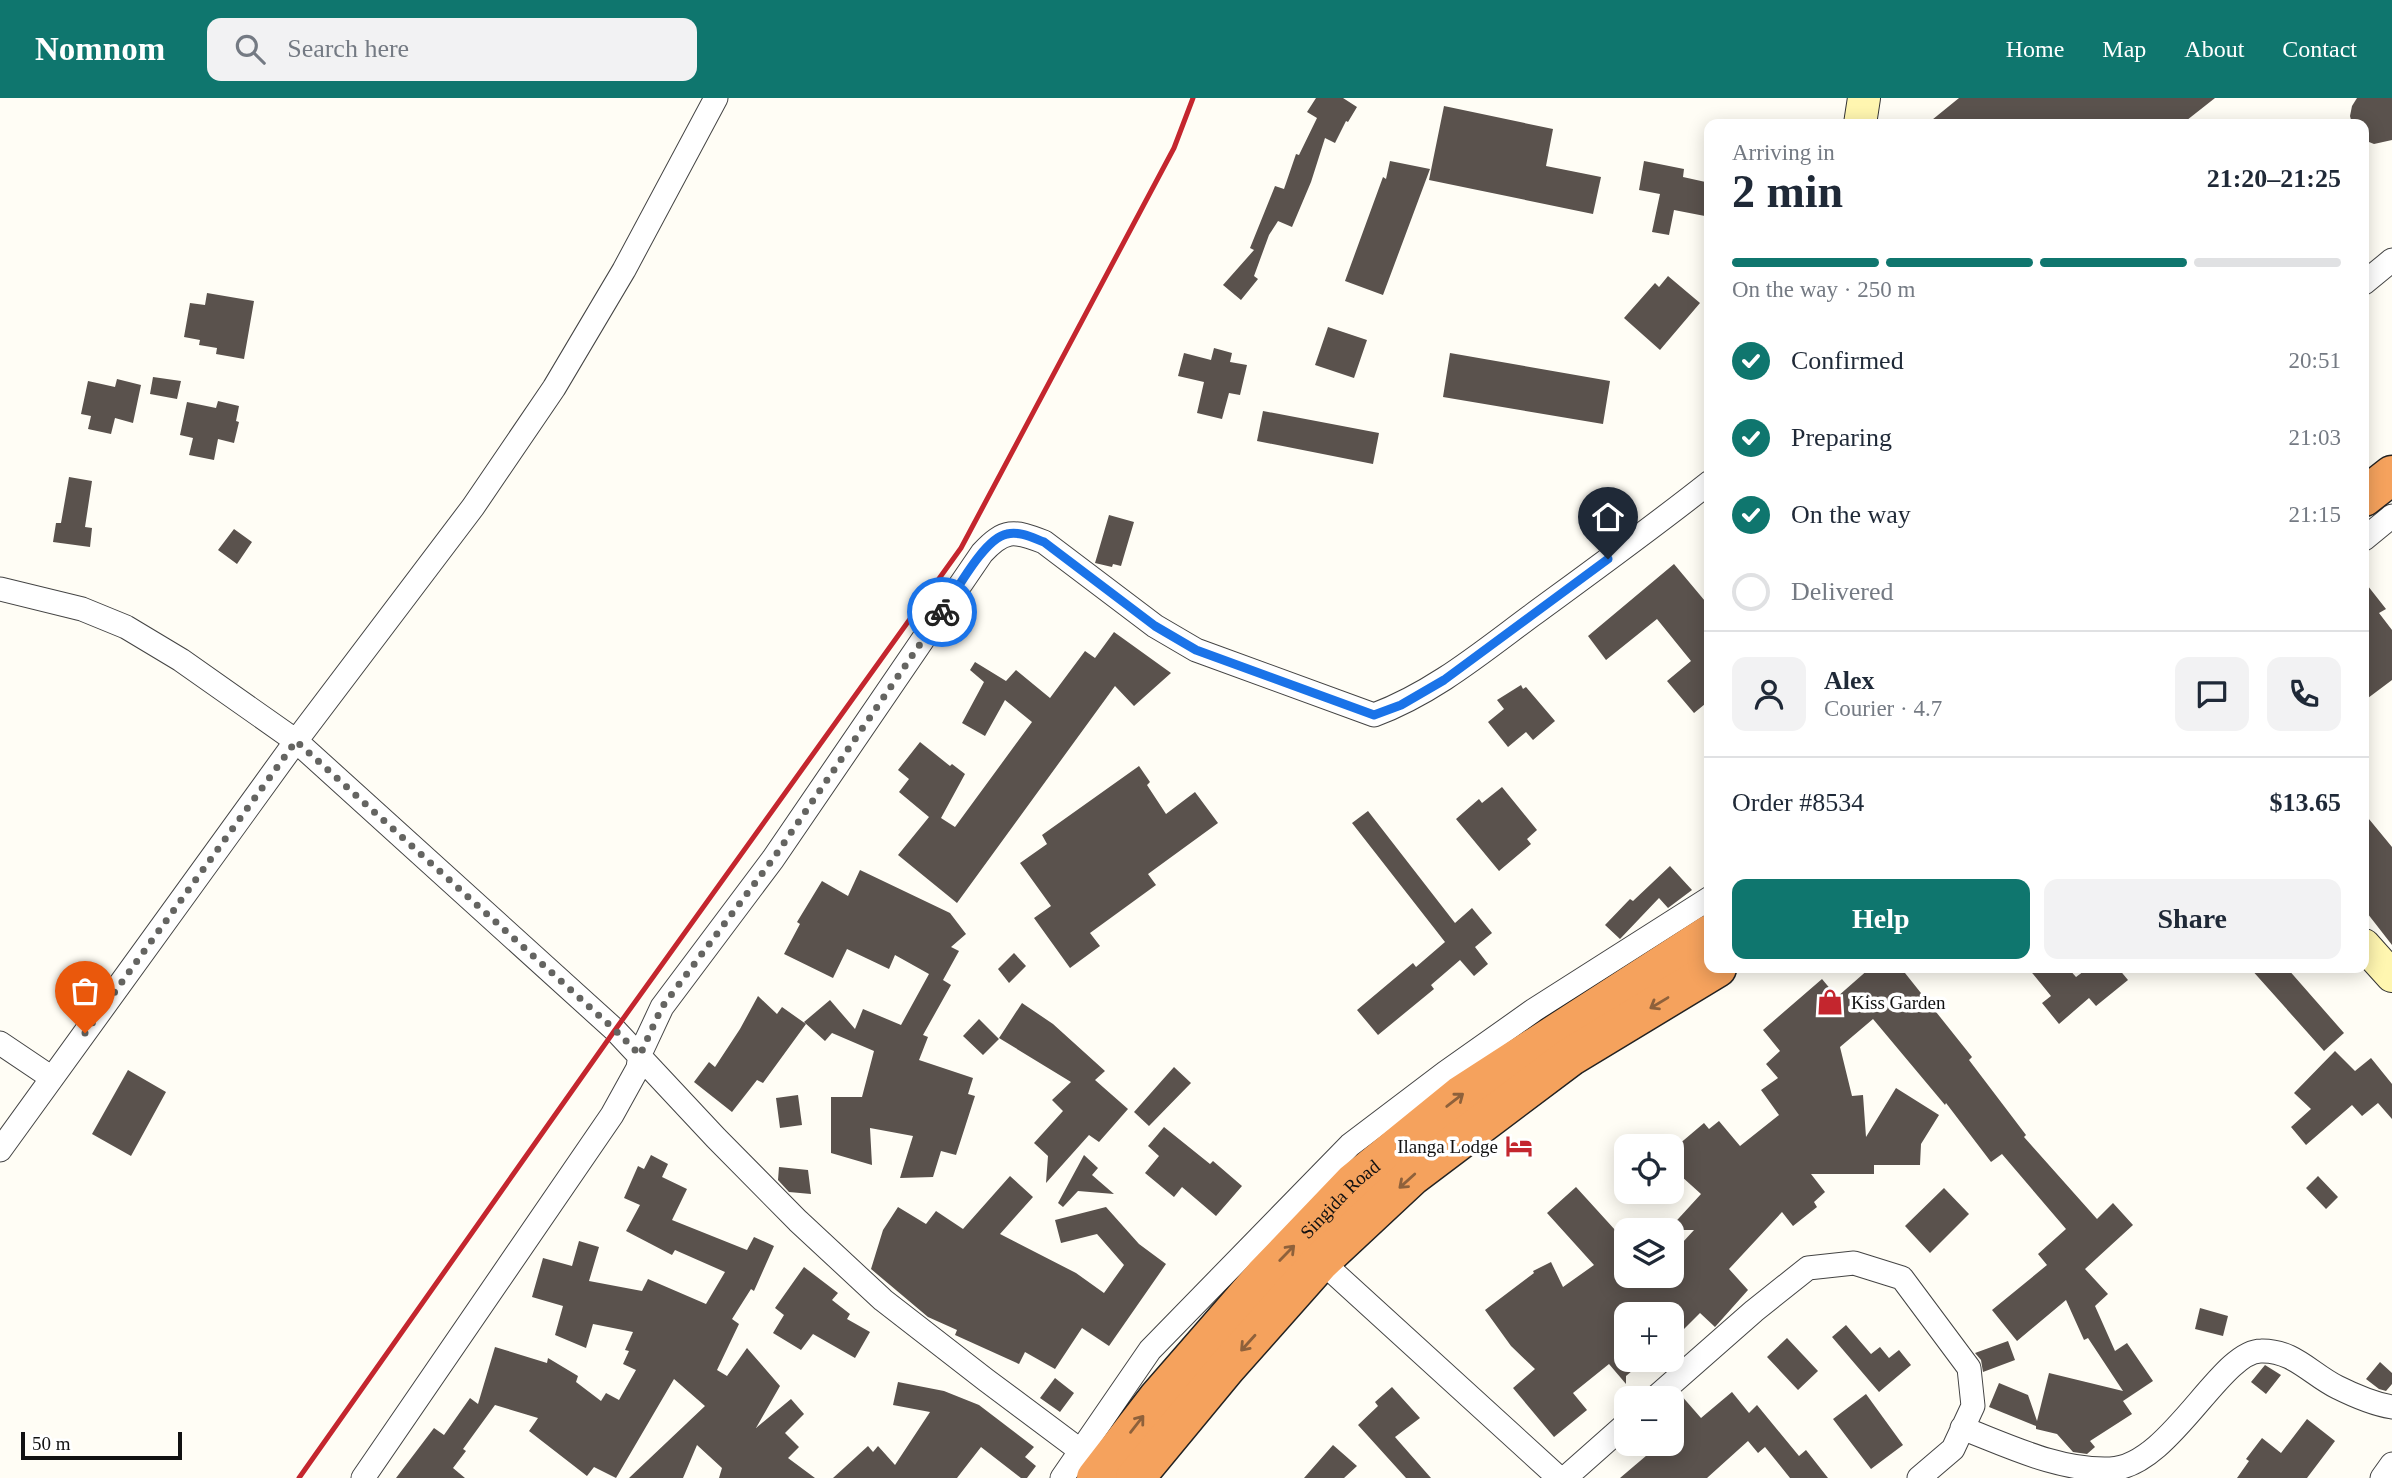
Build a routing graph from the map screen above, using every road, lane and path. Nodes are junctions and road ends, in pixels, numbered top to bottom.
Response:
1 (716, 98) edge
2 (1864, 98) edge
3 (1861, 119) edge
4 (2392, 260) edge
5 (2369, 279) edge
6 (2392, 452) edge
7 (2369, 466) edge
8 (2392, 475) edge
9 (1704, 487) edge
10 (2369, 493) edge
11 (2392, 516) edge
12 (2369, 535) edge
13 (0, 589) edge
14 (296, 741) junction
15 (1704, 902) edge
16 (1704, 938) edge
17 (2369, 951) edge
18 (1709, 973) edge
19 (2392, 976) edge
20 (0, 1043) edge
21 (640, 1055) junction
22 (52, 1078) junction
23 (0, 1150) edge
24 (1321, 1261) junction
25 (1669, 1386) edge
26 (2392, 1407) edge
27 (1962, 1428) junction
28 (1614, 1435) edge
29 (2392, 1464) edge
30 (1088, 1465) edge
31 (363, 1478) edge
32 (1062, 1478) edge
33 (1136, 1478) edge
34 (1559, 1478) edge
35 (1565, 1478) edge
36 (1919, 1478) edge
37 (2382, 1478) edge

1 - 14 street
2 - 3 street
4 - 5 street
6 - 7 highway
8 - 10 highway
9 - 21 street
11 - 12 street
13 - 14 street
14 - 21 street
14 - 22 street
15 - 30 street
30 -> 16 highway, Singida Road
17 - 19 street
18 -> 24 highway, Singida Road
20 - 22 street
21 - 30 street
21 - 31 street
22 - 23 street
24 -> 33 highway, Singida Road
24 - 34 street
25 - 27 street
26 - 27 street
27 - 36 street
28 - 35 street
29 - 37 street
30 - 32 street

